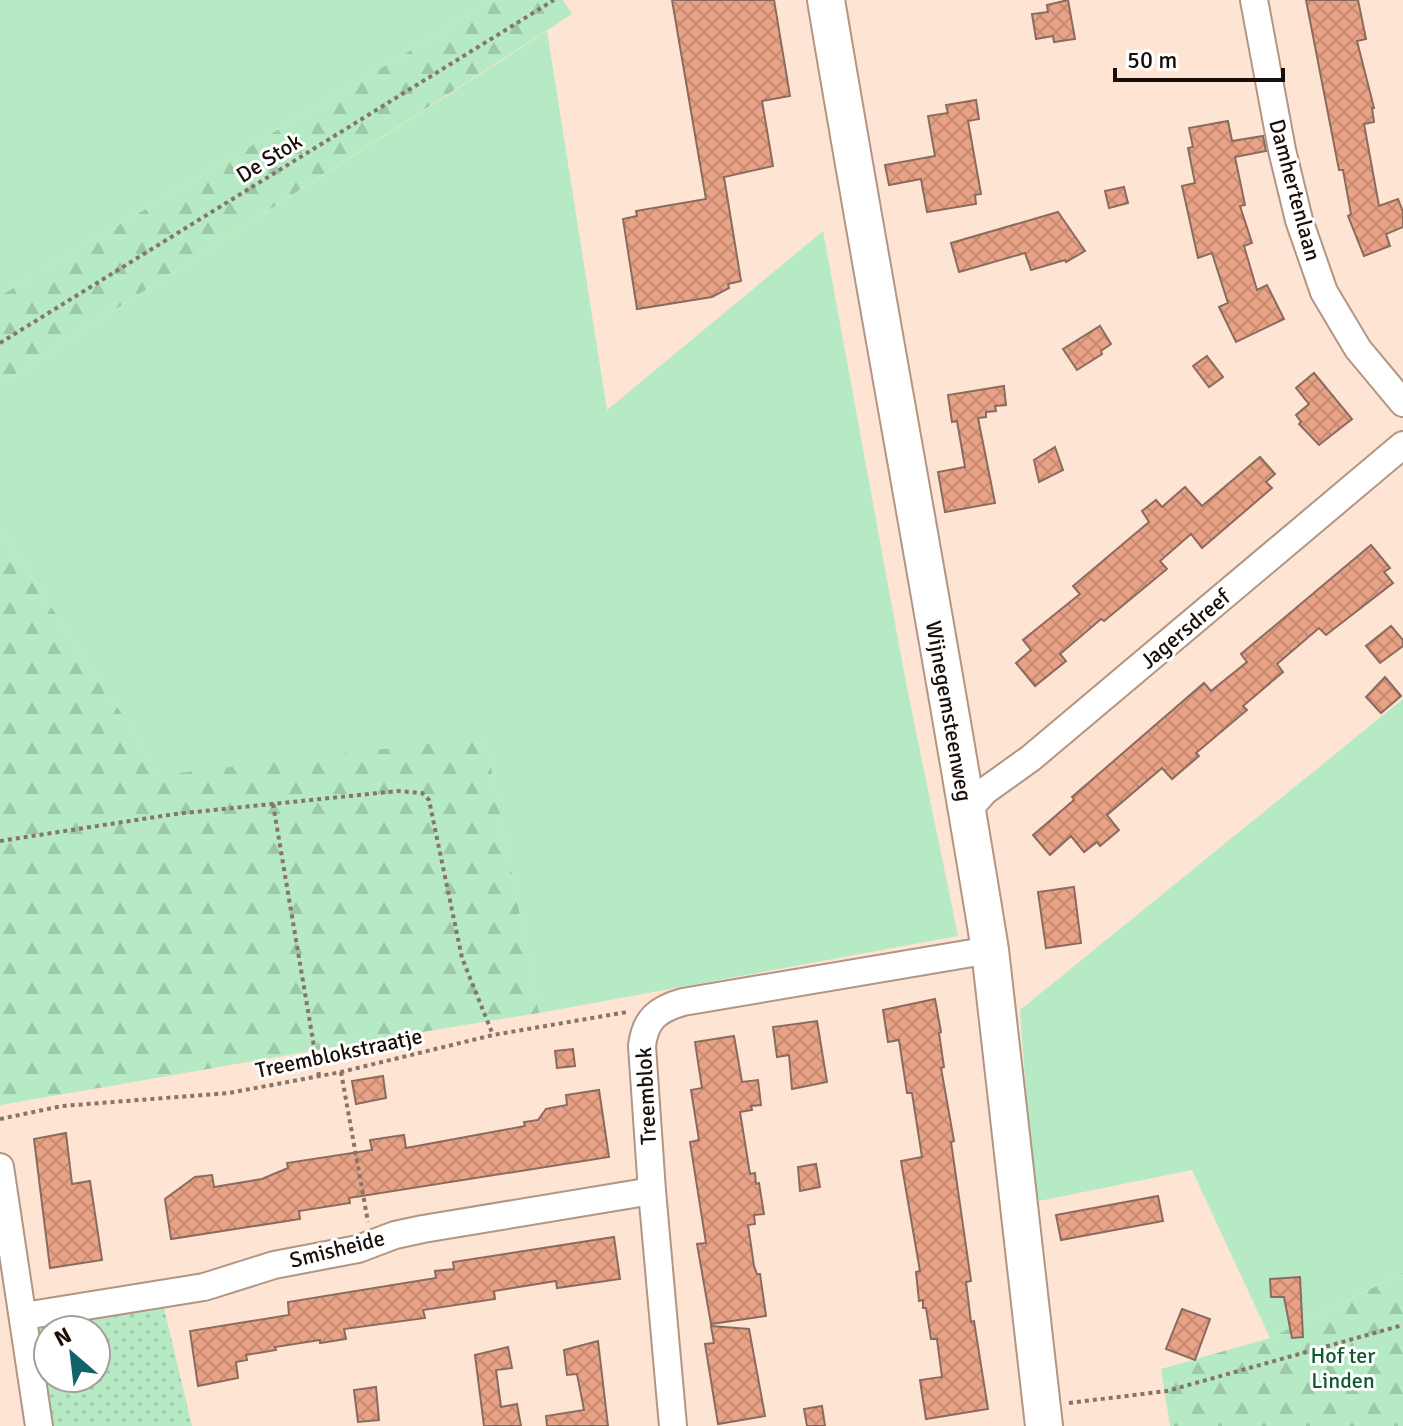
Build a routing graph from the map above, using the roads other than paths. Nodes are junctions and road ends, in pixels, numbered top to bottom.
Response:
1 (826, 0) edge
2 (1254, 0) edge
3 (1403, 403) edge
4 (1403, 445) edge
5 (967, 811) junction
6 (990, 950) junction
7 (0, 1167) edge
8 (652, 1191) junction
9 (24, 1316) junction
10 (1044, 1416) edge
11 (39, 1426) edge
12 (673, 1426) edge

1 - 5 street, Wijnegemsteenweg
2 - 3 street, Damhertenlaan
4 - 5 street, Jagersdreef
5 - 6 street, Wijnegemsteenweg
6 - 8 street, Treemblok
6 - 10 street, Wijnegemsteenweg
7 - 9 street
8 - 9 street, Smisheide
8 - 12 street, Treemblok
9 - 11 street

